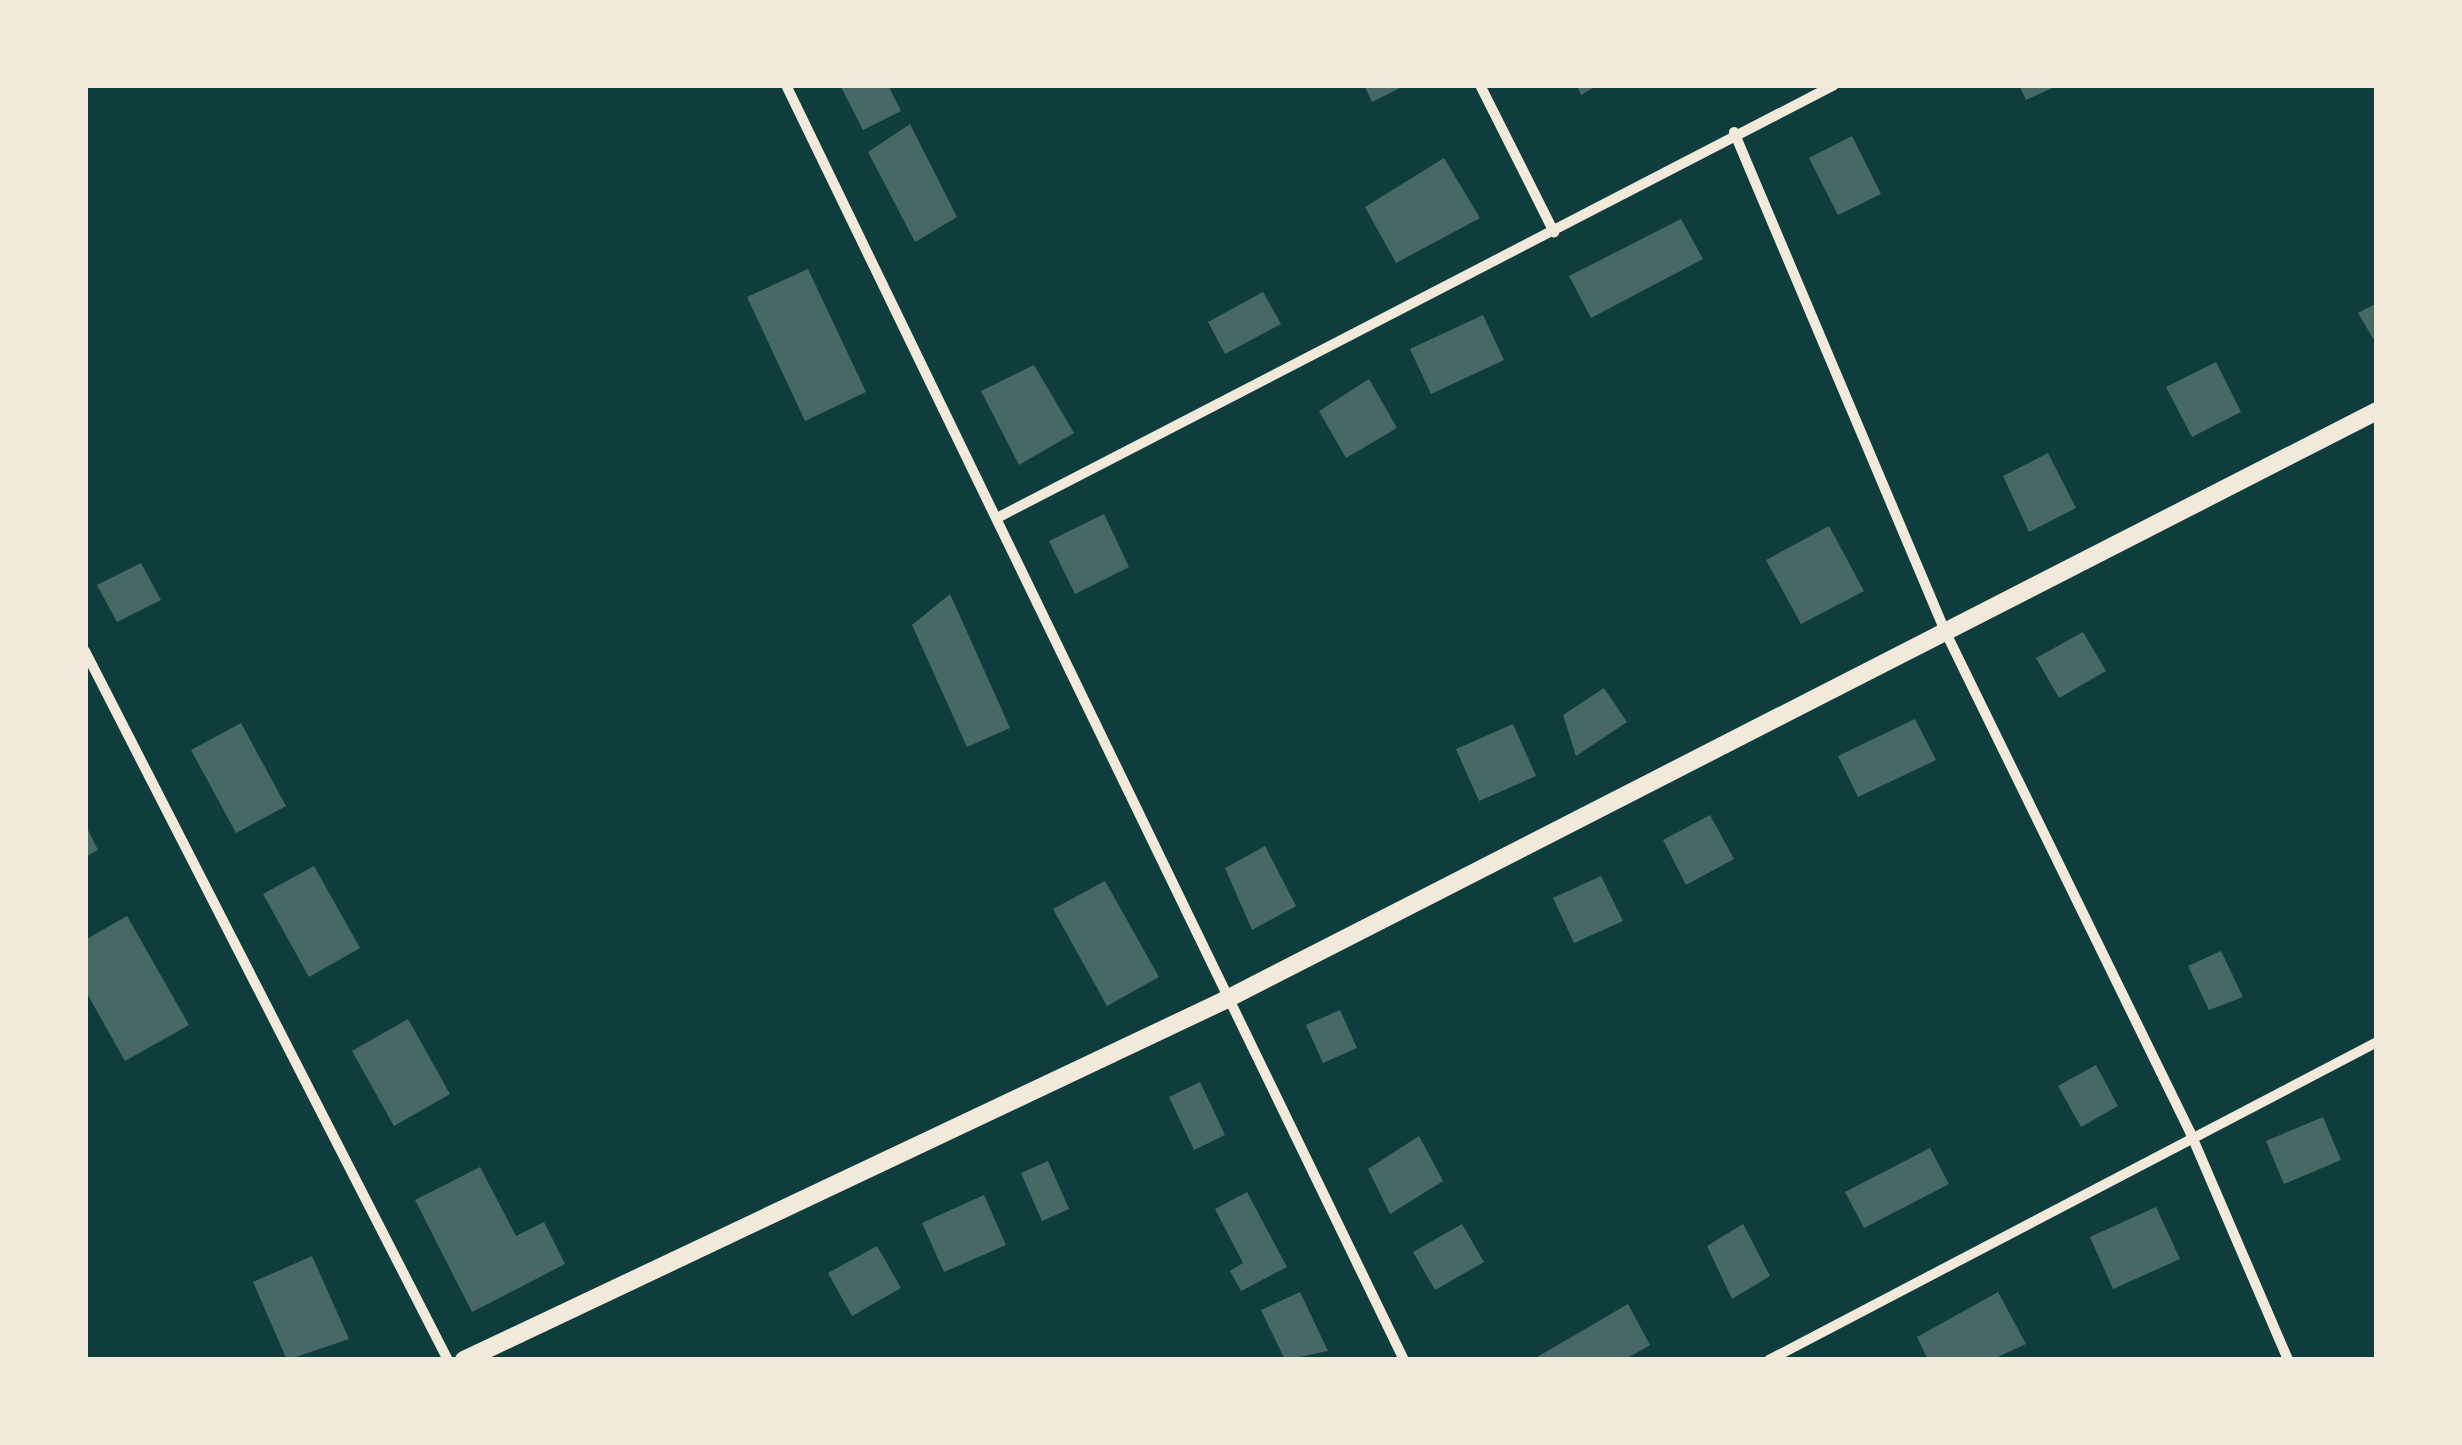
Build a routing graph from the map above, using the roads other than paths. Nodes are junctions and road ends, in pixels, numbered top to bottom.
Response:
1 (786, 85) edge
2 (1480, 85) edge
3 (1834, 85) edge
4 (1734, 132) junction
5 (1554, 232) junction
6 (2377, 411) edge
7 (997, 518) junction
8 (1945, 631) junction
9 (85, 651) edge
10 (1222, 1001) junction
11 (2377, 1042) edge
12 (2190, 1132) junction
13 (448, 1360) edge
14 (464, 1360) edge
15 (1404, 1360) edge
16 (1769, 1360) edge
17 (2288, 1360) edge

1 - 7 street
2 - 5 street
3 - 4 street
4 - 5 street
4 - 8 street
5 - 7 street
6 - 8 street
7 - 10 street
8 - 10 street
8 - 12 street
9 - 13 street
10 - 14 street
10 - 15 street
11 - 12 street
12 - 16 street
12 - 17 street

